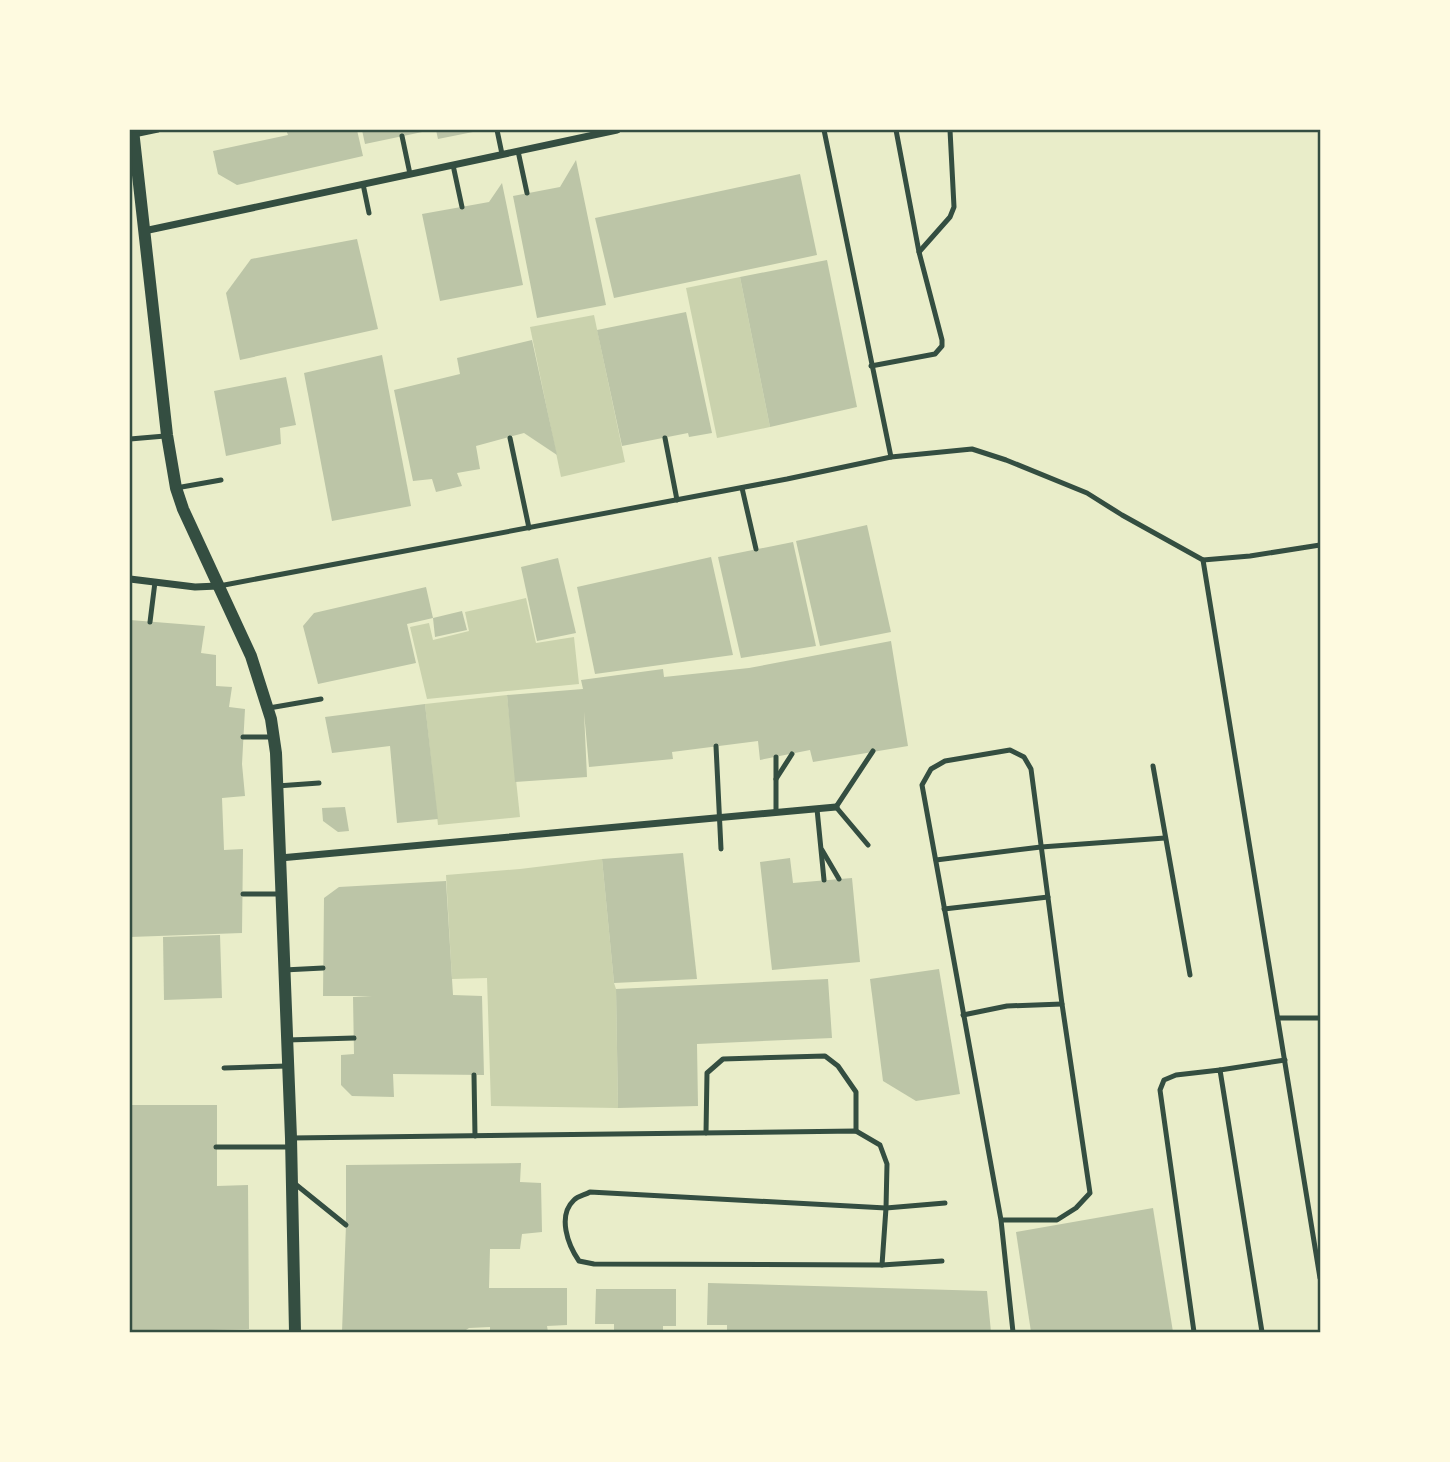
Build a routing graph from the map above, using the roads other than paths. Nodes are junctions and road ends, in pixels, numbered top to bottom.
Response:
1 (158, 130) edge
2 (497, 130) edge
3 (617, 130) edge
4 (824, 130) edge
5 (896, 130) edge
6 (950, 130) edge
7 (133, 132) edge
8 (402, 136) dead end
9 (518, 151) junction
10 (502, 154) junction
11 (453, 165) junction
12 (133, 171) edge
13 (410, 174) junction
14 (363, 184) junction
15 (527, 193) dead end
16 (135, 204) edge
17 (463, 207) dead end
18 (369, 213) dead end
19 (144, 231) junction
20 (919, 252) junction
21 (871, 366) junction
22 (167, 435) junction
23 (510, 438) dead end
24 (665, 438) dead end
25 (130, 439) edge
26 (891, 457) junction
27 (221, 480) dead end
28 (176, 488) junction
29 (742, 488) junction
30 (677, 500) junction
31 (528, 528) junction
32 (1321, 545) edge
33 (756, 549) dead end
34 (1203, 560) junction
35 (130, 579) edge
36 (155, 582) junction
37 (218, 586) junction
38 (150, 622) dead end
39 (321, 699) dead end
40 (268, 708) junction
41 (243, 737) dead end
42 (273, 737) junction
43 (716, 746) dead end
44 (873, 751) dead end
45 (792, 754) dead end
46 (776, 757) dead end
47 (1153, 766) dead end
48 (776, 779) junction
49 (319, 783) dead end
50 (277, 786) junction
51 (835, 807) junction
52 (817, 809) junction
53 (776, 812) junction
54 (720, 817) junction
55 (1166, 838) junction
56 (868, 845) dead end
57 (821, 847) junction
58 (1041, 847) junction
59 (721, 849) dead end
60 (279, 858) junction
61 (936, 860) junction
62 (839, 879) dead end
63 (824, 880) dead end
64 (243, 894) dead end
65 (280, 894) junction
66 (1048, 897) junction
67 (944, 909) junction
68 (323, 968) dead end
69 (283, 970) junction
70 (1190, 975) dead end
71 (1062, 1004) junction
72 (963, 1015) junction
73 (1278, 1018) junction
74 (1321, 1018) edge
75 (354, 1038) dead end
76 (286, 1040) junction
77 (1285, 1060) junction
78 (288, 1066) junction
79 (224, 1068) dead end
80 (1220, 1070) junction
81 (474, 1075) dead end
82 (856, 1131) junction
83 (706, 1133) junction
84 (475, 1136) junction
85 (290, 1142) junction
86 (216, 1147) dead end
87 (291, 1181) junction
88 (945, 1203) dead end
89 (886, 1208) junction
90 (1001, 1220) junction
91 (345, 1225) dead end
92 (942, 1261) dead end
93 (882, 1265) junction
94 (1321, 1278) edge
95 (295, 1332) edge
96 (1013, 1332) edge
97 (1194, 1332) edge
98 (1262, 1332) edge

1 - 7 lane
2 - 10 lane
3 - 9 street
4 - 21 lane
5 - 20 lane
6 - 20 lane
7 - 12 street
8 - 13 lane
9 - 10 street
9 - 15 lane
10 - 11 street
11 - 13 street
11 - 17 lane
12 - 16 street
13 - 14 street
14 - 18 lane
14 - 19 street
16 - 19 street
19 - 22 street
20 - 21 lane
21 - 26 lane
22 - 25 lane
22 - 28 street
23 - 31 lane
24 - 30 lane
26 - 29 lane
26 - 34 lane
27 - 28 lane
28 - 37 street
29 - 30 lane
29 - 33 lane
30 - 31 lane
31 - 37 lane
32 - 34 lane
34 - 73 lane
35 - 36 street
36 - 37 street
36 - 38 lane
37 - 40 street
39 - 40 lane
40 - 42 street
41 - 42 lane
42 - 50 street
43 - 54 lane
44 - 51 lane
45 - 48 lane
46 - 48 lane
47 - 55 lane
48 - 53 lane
49 - 50 lane
50 - 60 street
51 - 52 street
51 - 56 lane
52 - 53 street
52 - 57 lane
53 - 54 street
54 - 59 lane
54 - 60 street
55 - 58 lane
55 - 70 lane
57 - 62 lane
57 - 63 lane
58 - 61 lane
58 - 61 lane
58 - 66 lane
60 - 65 street
61 - 67 lane
64 - 65 lane
65 - 69 street
66 - 67 lane
66 - 71 lane
67 - 72 lane
68 - 69 lane
69 - 76 street
71 - 72 lane
71 - 90 lane
72 - 90 lane
73 - 74 lane
73 - 77 lane
75 - 76 lane
76 - 78 street
77 - 80 lane
77 - 94 lane
78 - 79 lane
78 - 85 street
80 - 97 lane
80 - 98 lane
81 - 84 lane
82 - 83 lane
82 - 83 lane
82 - 89 lane
83 - 84 lane
84 - 85 lane
85 - 86 lane
85 - 87 street
87 - 91 lane
87 - 95 street
88 - 89 lane
89 - 93 lane
89 - 93 lane
90 - 96 lane
92 - 93 lane

